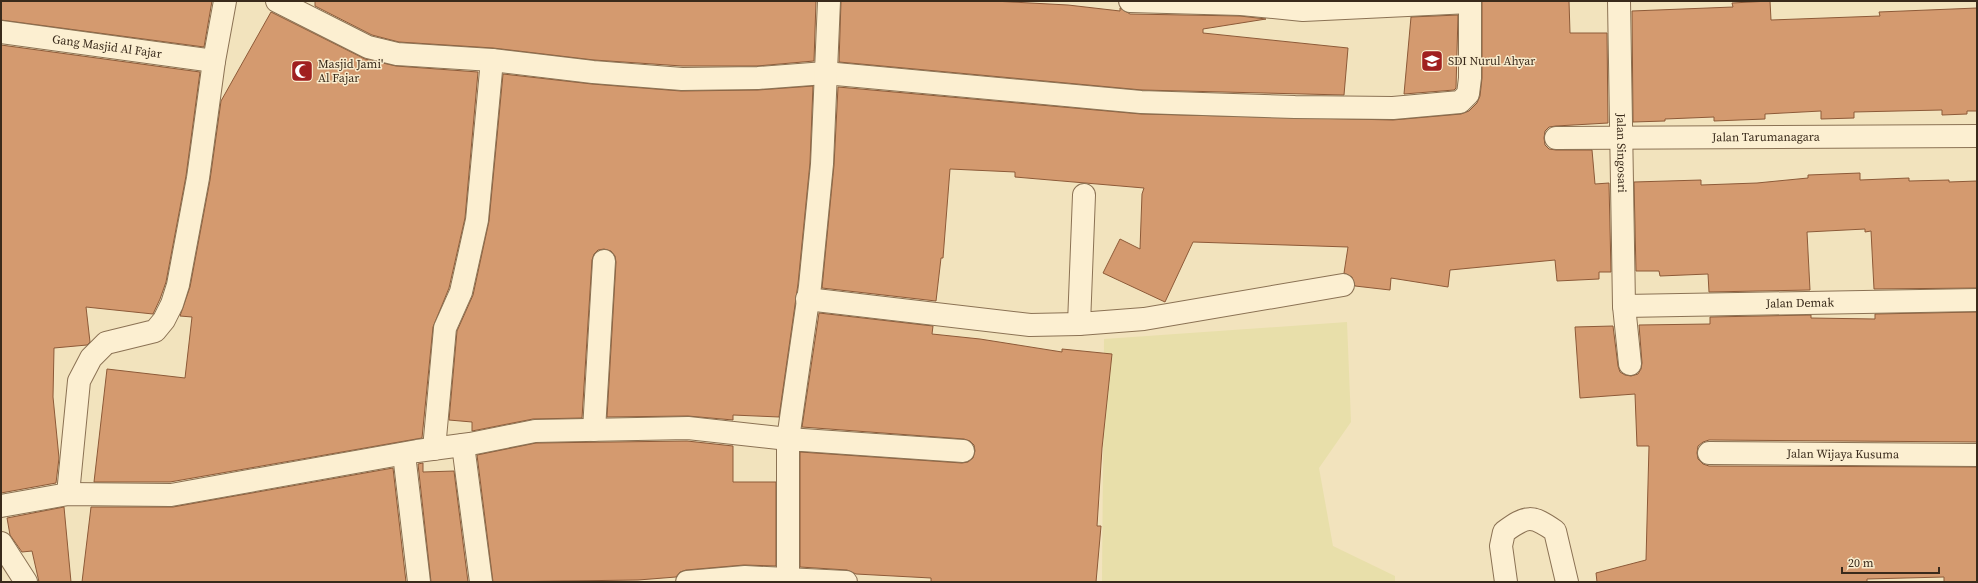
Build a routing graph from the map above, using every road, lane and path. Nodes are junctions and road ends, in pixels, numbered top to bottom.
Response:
1 (225, 1) edge
2 (277, 1) edge
3 (829, 1) edge
4 (1130, 1) edge
5 (1619, 1) edge
6 (1470, 2) edge
7 (1, 32) edge
8 (492, 60) junction
9 (214, 61) junction
10 (825, 73) junction
11 (1977, 136) edge
12 (1556, 138) dead end
13 (1620, 138) junction
14 (1084, 195) dead end
15 (604, 261) dead end
16 (1343, 285) dead end
17 (807, 299) junction
18 (1977, 300) edge
19 (1624, 306) junction
20 (1079, 324) junction
21 (1630, 364) dead end
22 (594, 430) junction
23 (788, 439) junction
24 (463, 445) junction
25 (434, 449) junction
26 (962, 451) dead end
27 (1710, 453) dead end
28 (404, 454) junction
29 (1977, 455) edge
30 (68, 494) junction
31 (1, 506) edge
32 (1, 543) edge
33 (788, 578) junction
34 (26, 582) edge
35 (419, 582) edge
36 (481, 582) edge
37 (687, 582) edge
38 (846, 582) edge
39 (1506, 582) edge
40 (1567, 582) edge

1 - 9 street
2 - 8 street
3 - 10 street
4 - 6 street
5 - 13 street, Jalan Singosari
6 - 10 street
7 - 9 street, Gang Masjid Al Fajar
8 - 10 street
8 - 25 street
9 - 30 street
10 - 17 street
11 - 13 street, Jalan Tarumanagara
12 - 13 street, Jalan Tarumanagara
13 - 19 street, Jalan Singosari
14 - 20 street
15 - 22 street
16 - 20 street
17 - 20 street
17 - 23 street
18 - 19 street, Jalan Demak
19 - 21 street
22 - 23 street
22 - 24 street
23 - 26 street
23 - 33 street
24 - 25 street
24 - 36 street
25 - 28 street
27 - 29 street, Jalan Wijaya Kusuma
28 - 30 street
28 - 35 street
30 - 31 street
32 - 34 street
33 - 37 street
33 - 38 street
39 - 40 street

